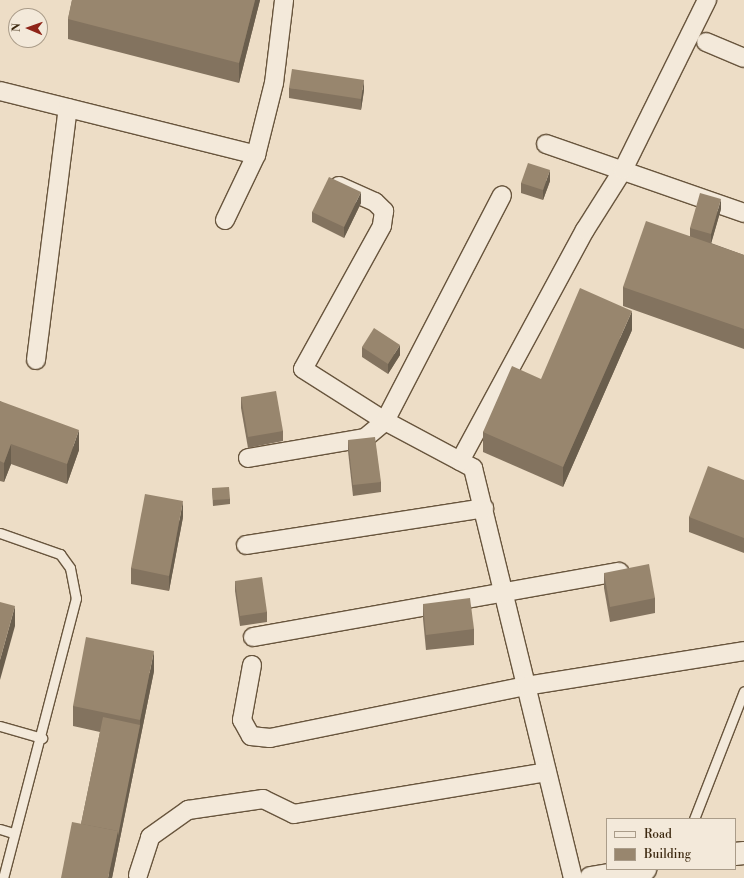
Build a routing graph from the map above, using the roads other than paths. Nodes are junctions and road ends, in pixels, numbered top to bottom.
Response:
1 (284, 0) edge
2 (707, 0) edge
3 (706, 42) dead end
4 (744, 58) edge
5 (0, 91) edge
6 (68, 108) junction
7 (546, 144) dead end
8 (256, 155) junction
9 (622, 170) junction
10 (339, 186) edge
11 (502, 195) dead end
12 (744, 213) edge
13 (225, 220) dead end
14 (36, 360) dead end
15 (385, 421) junction
16 (248, 458) dead end
17 (460, 461) junction
18 (484, 508) junction
19 (0, 533) edge
20 (246, 545) dead end
21 (619, 572) edge
22 (504, 595) junction
23 (253, 637) dead end
24 (744, 650) edge
25 (252, 665) dead end
26 (526, 686) junction
27 (744, 691) edge
28 (0, 726) edge
29 (42, 738) junction
30 (547, 772) junction
31 (694, 818) edge
32 (0, 829) edge
33 (13, 833) junction
34 (639, 870) edge
35 (138, 875) dead end
36 (3, 878) edge
37 (573, 878) edge
38 (591, 878) edge

1 - 8 street
2 - 9 street
3 - 4 street
5 - 6 street
6 - 8 street
6 - 14 street
7 - 9 street
8 - 13 street
9 - 12 street
9 - 17 street
10 - 15 street
11 - 15 street
15 - 16 street
15 - 17 street
17 - 18 street
18 - 20 street
18 - 22 street
19 - 29 lane
21 - 22 street
22 - 23 street
22 - 26 street
24 - 26 street
25 - 26 street
26 - 30 street
27 - 31 lane
28 - 29 lane
29 - 33 lane
30 - 35 street
30 - 37 street
32 - 33 lane
33 - 36 lane
34 - 38 street

